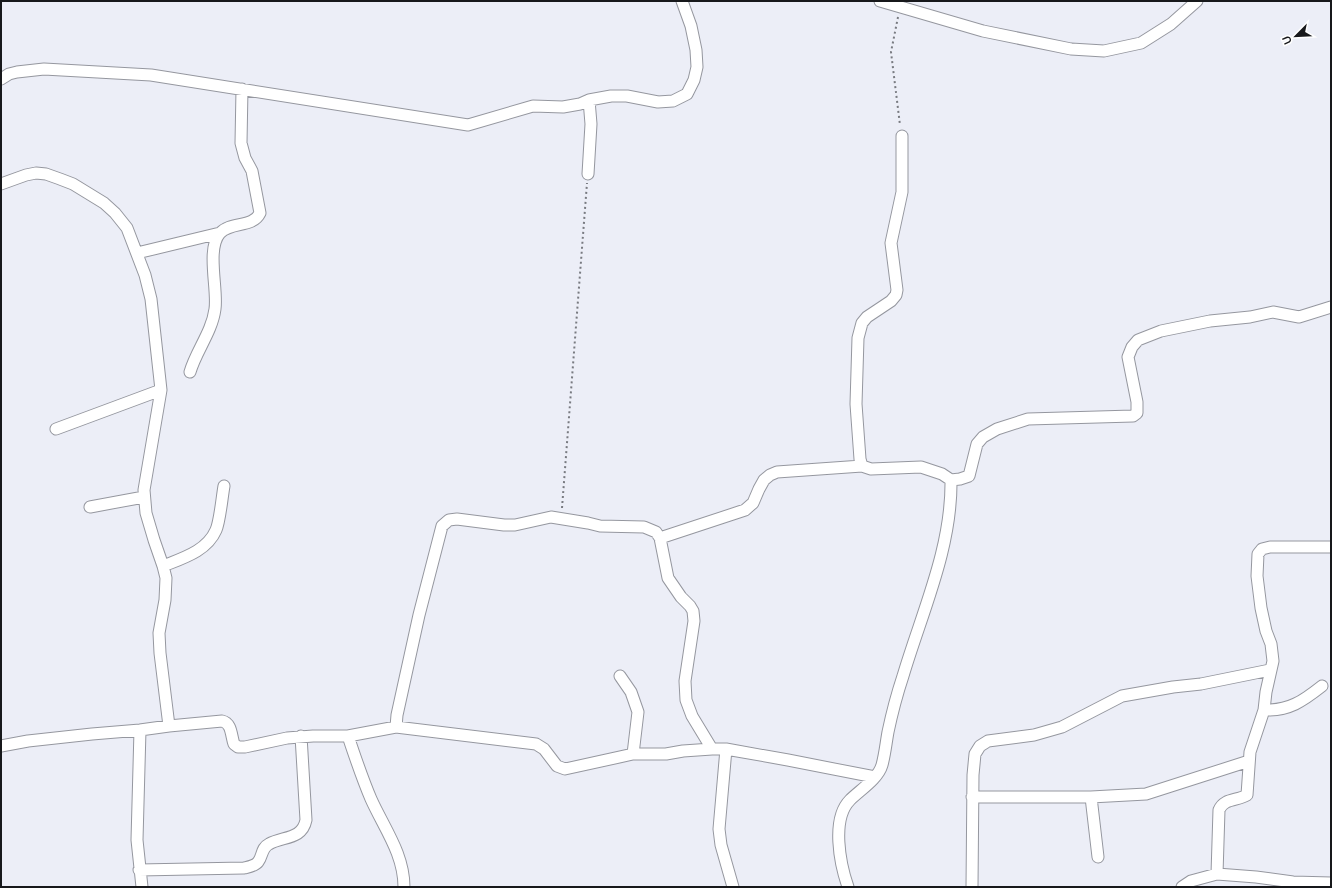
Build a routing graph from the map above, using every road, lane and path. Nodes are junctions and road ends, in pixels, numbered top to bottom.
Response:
1 (682, 1) edge
2 (880, 1) edge
3 (1197, 1) edge
4 (900, 6) junction
5 (1, 79) edge
6 (242, 88) junction
7 (589, 100) junction
8 (902, 136) joint
9 (588, 174) joint
10 (1, 184) edge
11 (220, 233) junction
12 (137, 253) junction
13 (1331, 307) edge
14 (190, 372) dead end
15 (162, 390) junction
16 (56, 429) dead end
17 (862, 466) junction
18 (951, 480) junction
19 (224, 486) dead end
20 (144, 497) junction
21 (90, 507) dead end
22 (563, 519) junction
23 (660, 538) junction
24 (1331, 547) edge
25 (163, 566) junction
26 (1270, 670) junction
27 (620, 676) dead end
28 (1322, 686) dead end
29 (1264, 710) junction
30 (169, 726) junction
31 (396, 727) junction
32 (140, 730) junction
33 (301, 736) junction
34 (348, 736) junction
35 (1, 746) edge
36 (712, 749) junction
37 (726, 749) junction
38 (633, 754) junction
39 (1249, 761) junction
40 (875, 777) junction
41 (972, 797) junction
42 (1091, 798) junction
43 (1098, 857) dead end
44 (139, 870) junction
45 (1216, 874) junction
46 (1331, 882) edge
47 (142, 887) edge
48 (404, 887) edge
49 (733, 887) edge
50 (848, 887) edge
51 (972, 887) edge
52 (1182, 887) edge

1 - 7 street
2 - 4 street
3 - 4 street
4 - 8 path
5 - 6 street
6 - 7 street
6 - 11 street
7 - 9 street
8 - 17 street
9 - 22 path
10 - 12 street
11 - 12 street
11 - 14 street
12 - 15 street
13 - 18 street
15 - 16 street
15 - 20 street
17 - 18 street
17 - 23 street
18 - 40 street
19 - 25 street
20 - 21 street
20 - 25 street
22 - 23 street
22 - 31 street
23 - 36 street
24 - 26 street
25 - 30 street
26 - 29 street
26 - 41 street
27 - 38 street
28 - 29 street
29 - 39 street
30 - 32 street
30 - 33 street
31 - 34 street
31 - 38 street
32 - 35 street
32 - 44 street
33 - 34 street
33 - 44 street
34 - 48 street
36 - 37 street
36 - 38 street
37 - 40 street
37 - 49 street
39 - 42 street
39 - 45 street
40 - 50 street
41 - 42 street
41 - 51 street
42 - 43 street
44 - 47 street
45 - 46 street
45 - 52 street

